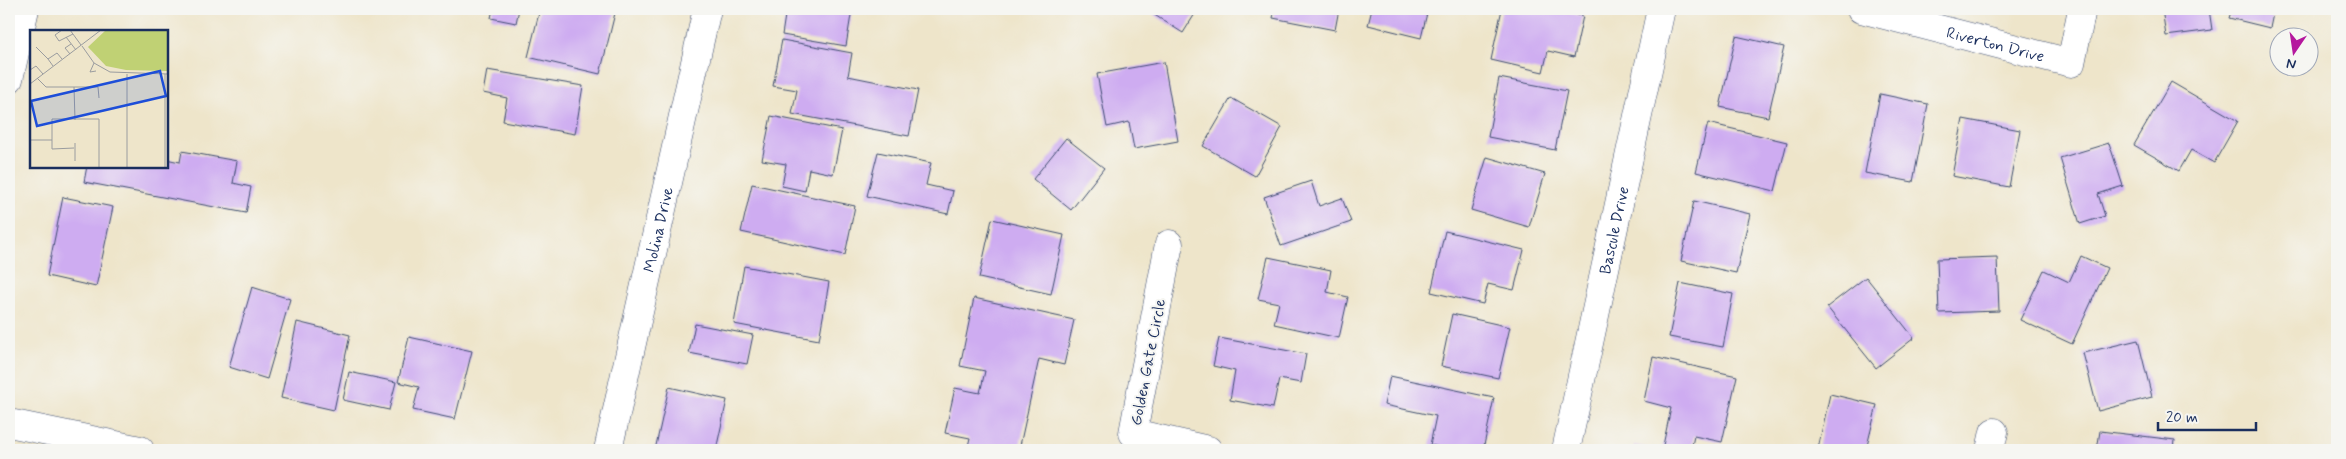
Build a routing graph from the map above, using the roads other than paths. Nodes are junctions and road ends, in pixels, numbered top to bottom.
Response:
1 (25, 9) edge
2 (707, 9) edge
3 (1661, 9) edge
4 (1861, 9) edge
5 (2082, 9) edge
6 (9, 79) edge
7 (1168, 244) dead end
8 (9, 423) edge
9 (140, 450) edge
10 (608, 450) edge
11 (1208, 450) edge
12 (1566, 450) edge

1 - 6 street
2 - 10 street, Molina Drive
3 - 12 street, Bascule Drive
4 - 5 street, Riverton Drive
7 - 11 street, Golden Gate Circle
8 - 9 street

